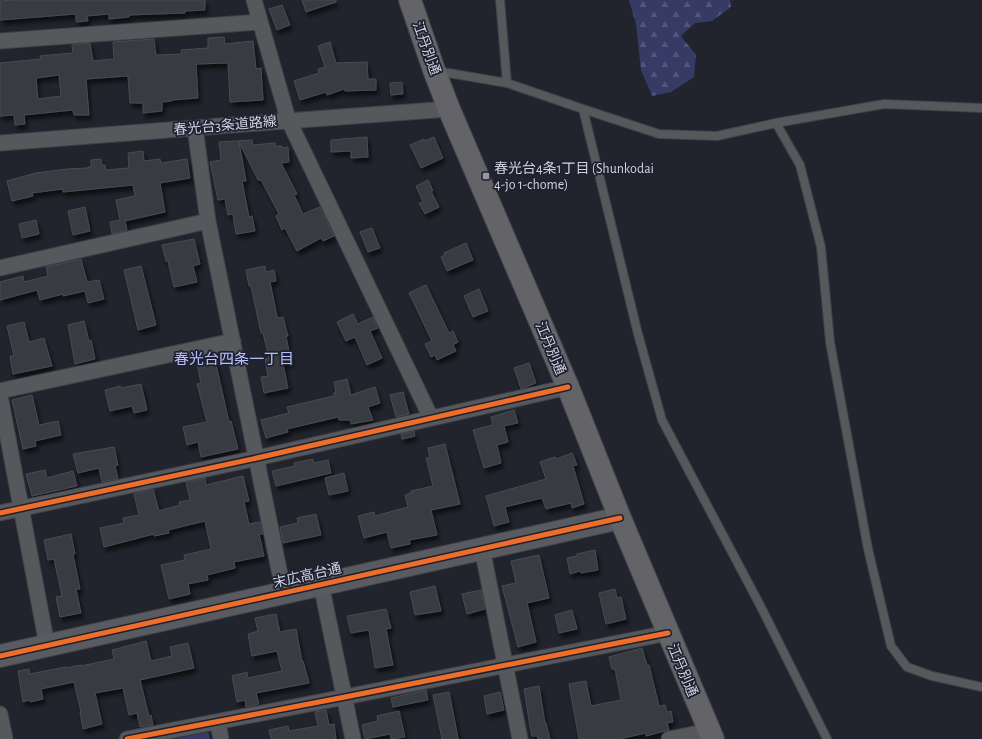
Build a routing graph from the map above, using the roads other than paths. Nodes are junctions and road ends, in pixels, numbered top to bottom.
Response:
1 (254, 0) edge
2 (410, 0) edge
3 (500, 0) edge
4 (260, 22) junction
5 (0, 42) edge
6 (434, 70) junction
7 (507, 82) junction
8 (982, 108) edge
9 (449, 109) junction
10 (583, 109) junction
11 (288, 120) junction
12 (776, 123) junction
13 (195, 128) junction
14 (0, 143) edge
15 (208, 221) junction
16 (0, 268) edge
17 (233, 341) junction
18 (568, 388) junction
19 (0, 391) edge
20 (0, 396) edge
21 (431, 418) junction
22 (257, 458) junction
23 (20, 509) junction
24 (0, 513) edge
25 (620, 518) junction
26 (482, 548) junction
27 (321, 584) junction
28 (284, 594) junction
29 (668, 633) junction
30 (47, 644) junction
31 (0, 656) edge
32 (505, 665) junction
33 (982, 686) edge
34 (345, 697) junction
35 (0, 714) edge
36 (218, 722) junction
37 (711, 735) edge
38 (5, 739) edge
39 (127, 739) edge
40 (221, 739) edge
41 (353, 739) edge
42 (520, 739) edge
43 (669, 739) edge
44 (827, 739) edge

1 - 4 street
2 - 6 main road, 江丹別通
3 - 7 lane
4 - 5 street
4 - 11 street
6 - 7 lane
6 - 9 main road, 江丹別通
7 - 10 lane
8 - 12 lane
9 - 11 street, 春光台3条道路線
9 - 18 main road, 江丹別通
10 - 12 lane
10 - 44 lane
11 - 13 street, 春光台3条道路線
11 - 21 street
12 - 33 lane
13 - 14 street, 春光台3条道路線
13 - 15 street
15 - 16 street
15 - 17 street
17 - 19 street
17 - 22 street
18 - 21 street
18 - 25 main road, 江丹別通
20 - 23 street
21 - 22 street
22 - 23 street
22 - 28 street
23 - 24 street
23 - 30 street
25 - 26 street, 末広高台通
25 - 29 main road, 江丹別通
26 - 27 street, 末広高台通
26 - 32 street
27 - 28 street, 末広高台通
27 - 34 street
28 - 30 street, 末広高台通
29 - 32 street
29 - 37 main road, 江丹別通
30 - 31 street, 末広高台通
32 - 34 street
32 - 42 street
34 - 36 street
34 - 41 street
35 - 38 street
36 - 39 street
36 - 40 street
37 - 43 street

